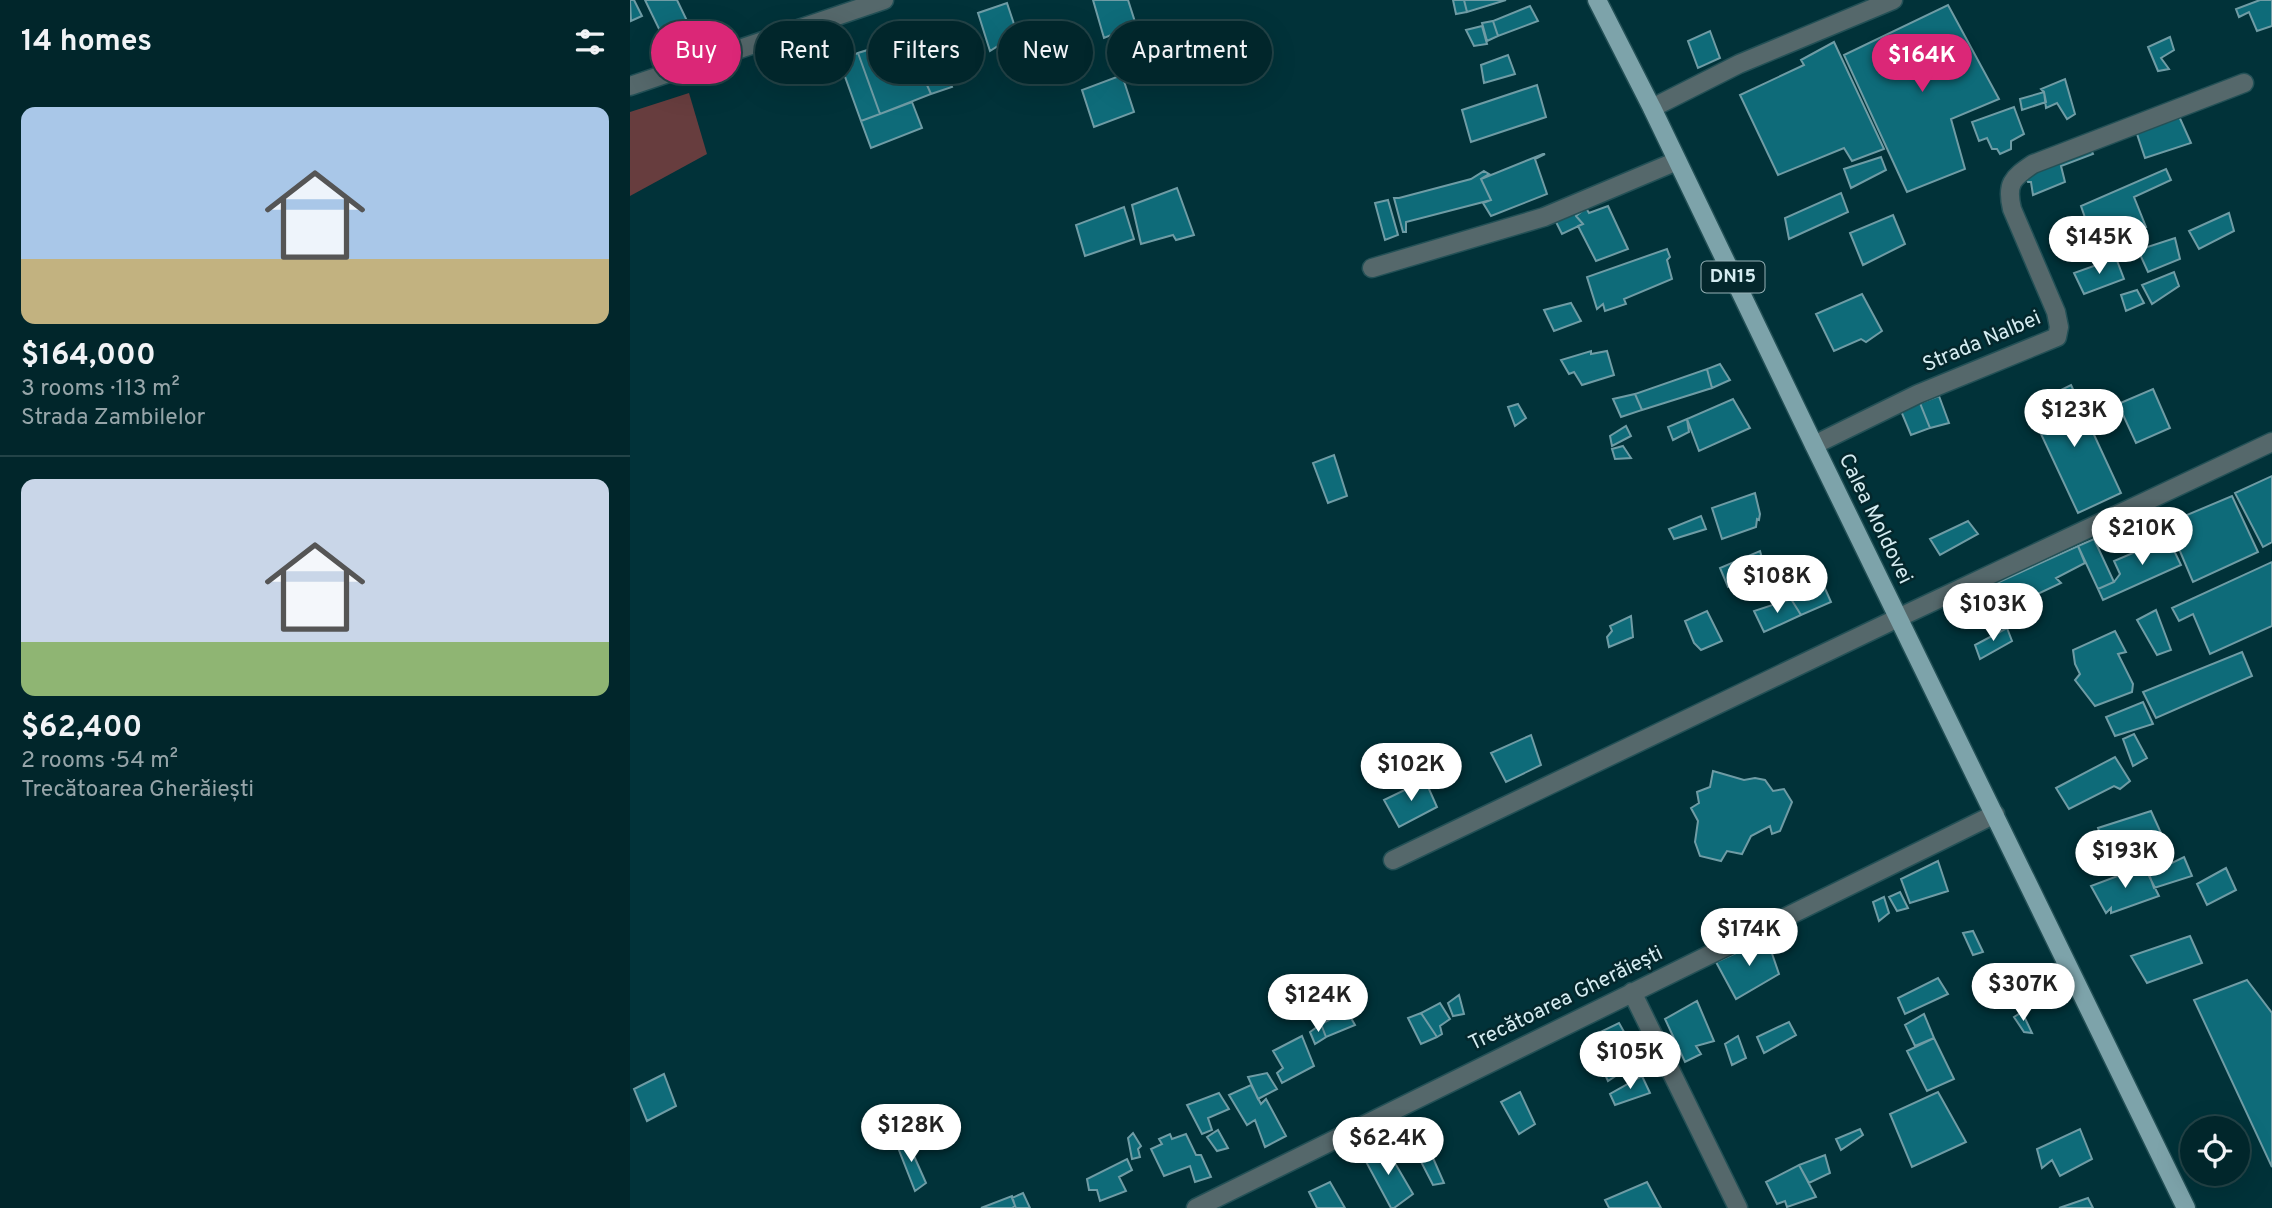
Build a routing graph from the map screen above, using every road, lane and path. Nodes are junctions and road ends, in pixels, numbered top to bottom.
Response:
1 (884, 0) edge
2 (1597, 0) edge
3 (1893, 0) edge
4 (2244, 83) dead end
5 (630, 86) edge
6 (1652, 108) junction
7 (1677, 161) junction
8 (1372, 268) dead end
9 (2272, 442) edge
10 (1814, 445) junction
11 (1898, 618) junction
12 (1995, 814) junction
13 (1393, 860) dead end
14 (1632, 992) junction
15 (1196, 1208) edge
16 (1738, 1208) edge
17 (2186, 1208) edge

1 - 5 street
2 - 6 main road, Calea Moldovei / DN15
3 - 6 street
4 - 10 street, Strada Nalbei
6 - 7 main road, Calea Moldovei / DN15
7 - 8 street
7 - 10 main road, Calea Moldovei / DN15
9 - 11 street
10 - 11 main road, Calea Moldovei / DN15
11 - 12 main road, Calea Moldovei / DN15
11 - 13 street
12 - 14 street, Trecătoarea Gherăiești
12 - 17 main road, Calea Moldovei / DN15
14 - 15 street, Trecătoarea Gherăiești
14 - 16 street

